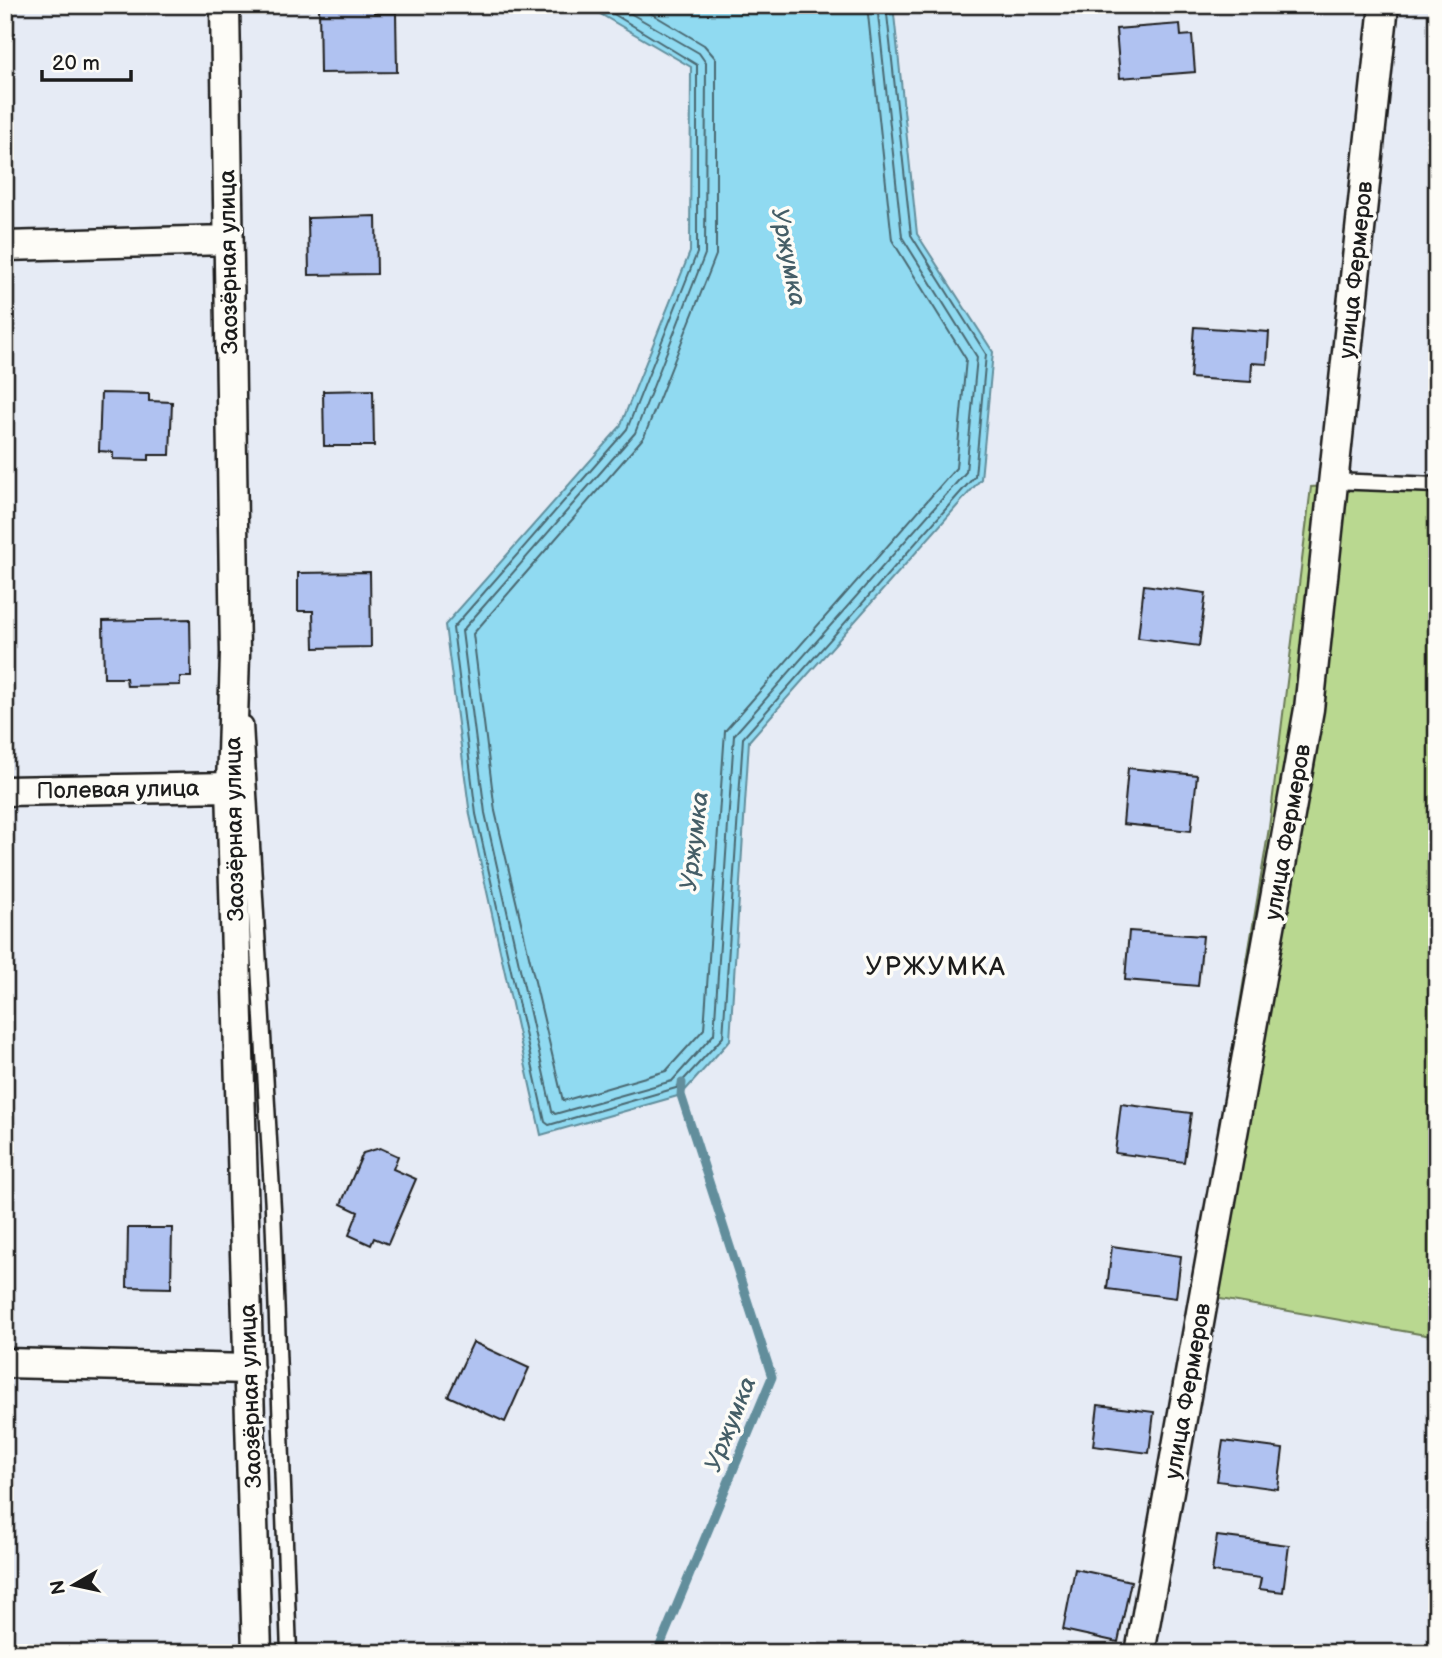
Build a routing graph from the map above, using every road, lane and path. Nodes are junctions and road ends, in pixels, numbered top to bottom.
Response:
1 (225, 5) edge
2 (1384, 5) edge
3 (227, 240) junction
4 (5, 246) edge
5 (1332, 481) junction
6 (1437, 485) edge
7 (235, 654) junction
8 (231, 787) junction
9 (5, 792) edge
10 (5, 1363) edge
11 (249, 1369) junction
12 (257, 1653) edge
13 (289, 1653) edge
14 (1140, 1653) edge

1 - 3 street, Заозёрная улица
2 - 5 street, улица Фермеров
3 - 4 street
3 - 7 street, Заозёрная улица
5 - 6 lane
5 - 14 street, улица Фермеров
7 - 8 street, Заозёрная улица
7 - 13 lane
8 - 9 street, Полевая улица
8 - 11 street, Заозёрная улица
10 - 11 street
11 - 12 street, Заозёрная улица

